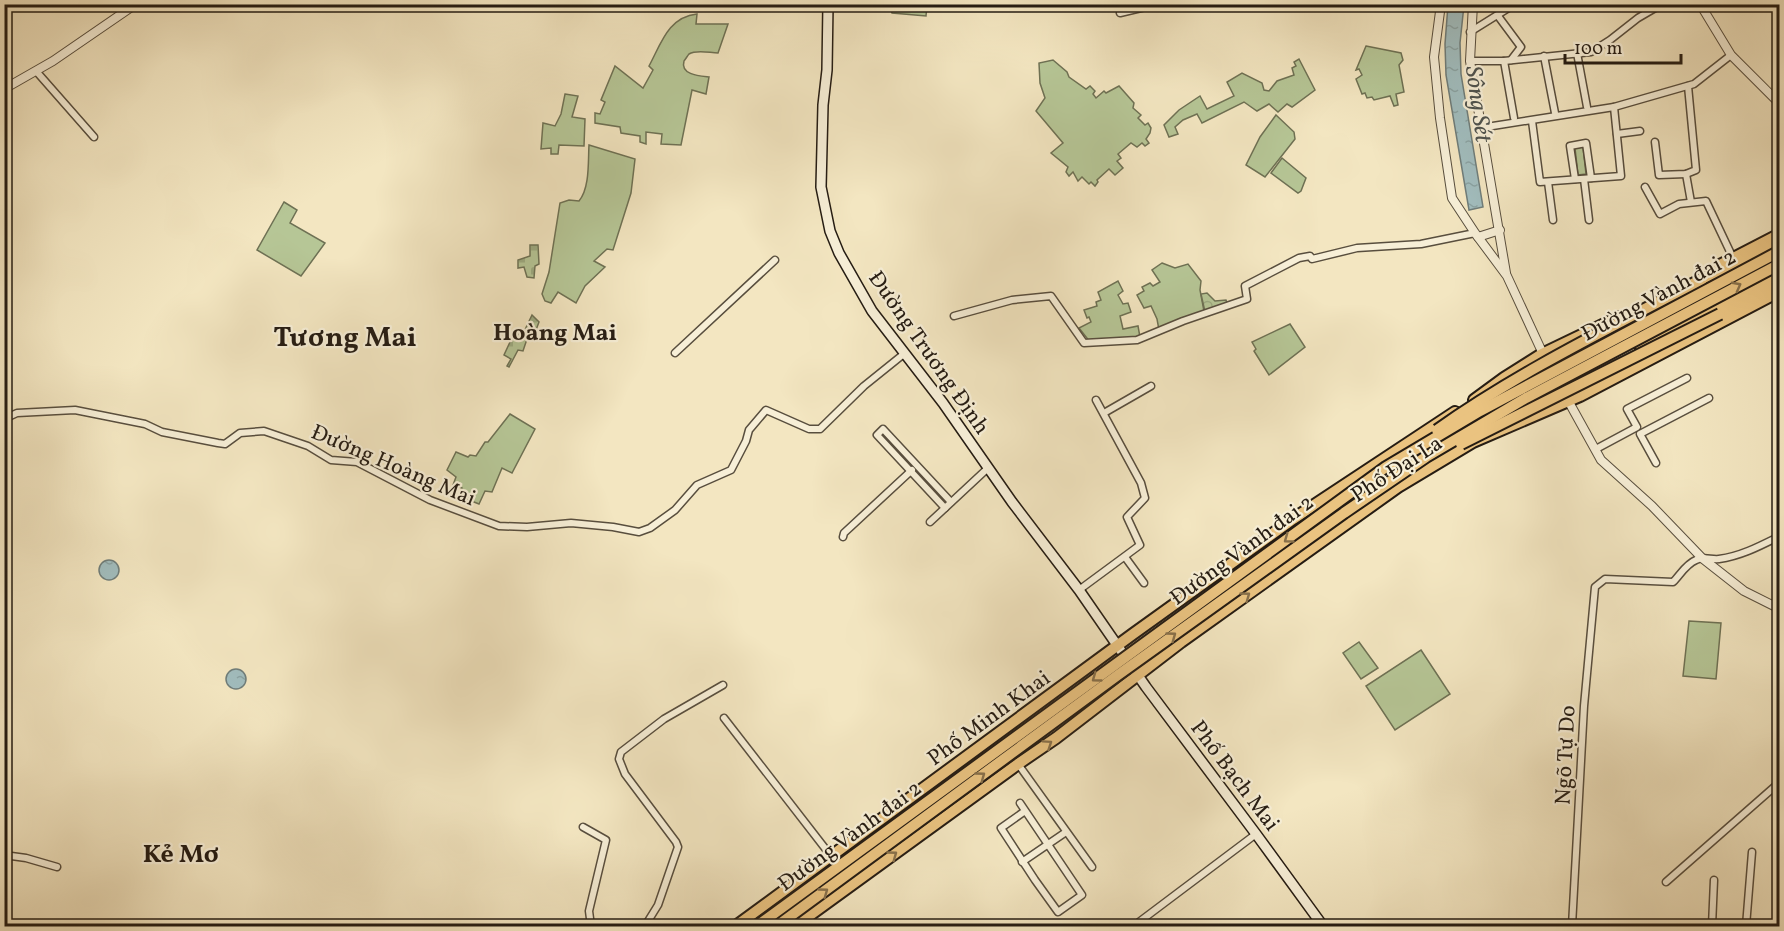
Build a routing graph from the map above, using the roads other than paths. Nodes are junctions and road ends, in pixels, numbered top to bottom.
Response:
1 (136, 4) edge
2 (828, 4) edge
3 (1158, 4) edge
4 (1440, 4) edge
5 (1473, 4) edge
6 (1515, 4) edge
7 (1662, 4) edge
8 (1700, 4) edge
9 (1120, 13) dead end
10 (1498, 16) junction
11 (1470, 32) junction
12 (1577, 53) junction
13 (1731, 55) junction
14 (1544, 56) junction
15 (1507, 61) junction
16 (1470, 62) junction
17 (36, 71) junction
18 (1688, 86) junction
19 (4, 90) edge
20 (1779, 104) edge
21 (1614, 106) junction
22 (1587, 107) dead end
23 (1555, 113) dead end
24 (1514, 118) dead end
25 (1532, 121) junction
26 (1480, 128) junction
27 (1640, 131) dead end
28 (1617, 134) junction
29 (94, 137) dead end
30 (1655, 142) dead end
31 (1686, 174) junction
32 (1588, 178) junction
33 (1575, 180) junction
34 (1548, 182) junction
35 (1645, 187) dead end
36 (1691, 202) junction
37 (1589, 219) dead end
38 (1552, 220) dead end
39 (1500, 230) junction
40 (1779, 234) edge
41 (1476, 235) junction
42 (1779, 241) edge
43 (1779, 250) edge
44 (1733, 258) junction
45 (775, 260) dead end
46 (1779, 264) edge
47 (1507, 276) junction
48 (1779, 276) edge
49 (1779, 282) edge
50 (1779, 291) edge
51 (1651, 301) junction
52 (954, 316) dead end
53 (1646, 317) junction
54 (1616, 334) junction
55 (1663, 336) junction
56 (1678, 345) junction
57 (675, 353) dead end
58 (905, 353) junction
59 (1542, 354) junction
60 (1628, 356) junction
61 (1550, 369) junction
62 (1687, 378) dead end
63 (1151, 386) dead end
64 (1562, 389) junction
65 (1709, 398) dead end
66 (1096, 400) dead end
67 (1568, 401) junction
68 (1104, 414) junction
69 (1446, 417) junction
70 (4, 419) edge
71 (1637, 427) junction
72 (1640, 434) junction
73 (1473, 442) junction
74 (1596, 449) junction
75 (1656, 463) dead end
76 (917, 465) junction
77 (1386, 467) junction
78 (988, 468) junction
79 (911, 471) junction
80 (1394, 479) junction
81 (951, 502) junction
82 (945, 507) junction
83 (930, 522) dead end
84 (1779, 536) edge
85 (843, 537) dead end
86 (1125, 557) junction
87 (1702, 558) junction
88 (1144, 583) dead end
89 (1079, 590) junction
90 (1193, 591) junction
91 (1779, 609) edge
92 (1215, 619) junction
93 (1118, 646) junction
94 (1138, 676) junction
95 (723, 686) dead end
96 (724, 718) dead end
97 (1018, 764) junction
98 (1779, 782) edge
99 (1020, 803) dead end
100 (1025, 811) junction
101 (584, 827) dead end
102 (1066, 832) junction
103 (1257, 834) junction
104 (1048, 844) junction
105 (1752, 852) dead end
106 (4, 855) edge
107 (831, 856) junction
108 (1022, 862) junction
109 (57, 867) dead end
110 (1092, 867) dead end
111 (1714, 880) dead end
112 (1666, 882) dead end
113 (1139, 922) dead end
114 (740, 925) edge
115 (591, 927) edge
116 (645, 927) edge
117 (757, 927) edge
118 (777, 927) edge
119 (795, 927) edge
120 (1323, 927) edge
121 (1572, 927) edge
122 (1712, 927) edge
123 (1746, 927) edge

1 - 17 street
2 - 58 main road, Đường Trương Định
3 - 9 street
4 - 41 street
5 - 11 street
6 - 10 street
7 - 12 street
8 - 13 street
10 - 11 street
10 - 15 street
11 - 16 street
12 - 14 street
12 - 22 street
13 - 18 street
13 - 20 street
14 - 15 street
14 - 23 street
15 - 16 street
15 - 24 street
16 - 26 street
17 - 19 street
17 - 29 street
18 - 21 street
18 - 31 street
21 - 25 street
21 - 28 street
25 - 26 street
25 - 34 street
26 - 39 street
27 - 28 street
28 - 32 street
30 - 31 street
31 - 36 street
32 - 33 street
32 - 33 street
32 - 37 street
33 - 34 street
34 - 38 street
35 - 36 street
36 - 44 street
39 - 41 street
39 - 47 street
40 - 44 main road, Phố Đại La
41 - 47 street
41 - 52 street
42 - 77 main road, bridge
43 - 53 main road, Phố Đại La
43 - 77 main road, Đường Vành đai 2, bridge
44 - 51 main road, Phố Đại La
45 - 57 street
80 -> 46 main road, Đường Vành đai 2, bridge
47 - 59 street
48 - 55 main road, Phố Đại La
49 - 80 main road, bridge
50 - 56 main road, Phố Đại La
51 - 53 main road
51 - 59 main road, Phố Đại La
53 - 54 main road, Phố Đại La
54 - 60 main road
54 - 61 main road, Phố Đại La
55 - 56 main road
55 - 60 main road, Phố Đại La
56 - 67 main road, Phố Đại La
58 - 70 street, Đường Hoàng Mai
58 - 78 main road, Đường Trương Định
59 - 61 street
59 - 69 main road, Phố Đại La
60 - 64 main road, Phố Đại La
61 - 64 street
61 - 69 main road, Phố Đại La
62 - 71 street
63 - 68 street
64 - 67 street
64 - 73 main road, Phố Đại La
65 - 72 street
66 - 68 street
67 - 73 main road, Phố Đại La
67 - 74 street
68 - 86 street
69 - 90 main road, Phố Đại La
71 - 72 street
71 - 74 street
72 - 75 street
92 -> 73 main road, Phố Đại La
74 - 87 street
76 - 79 street
76 - 79 street
76 - 81 street
77 -> 117 main road, Đường Vành đai 2, bridge
78 - 81 street
78 - 89 main road, Đường Trương Định
79 - 82 street
79 - 85 street
118 -> 80 main road, Đường Vành đai 2, bridge
81 - 82 street
82 - 83 street
84 - 87 street
86 - 88 street
86 - 89 street
87 - 91 street
87 - 121 street, Ngõ Tự Do
89 - 93 main road, Đường Trương Định
90 - 92 main road
90 - 93 main road, Phố Đại La
92 - 94 main road, Phố Đại La
93 - 94 main road, Phố Bạch Mai
93 - 107 main road, Phố Minh Khai
97 -> 94 main road
94 - 103 main road, Phố Bạch Mai
95 - 116 street
96 - 107 street
97 - 102 street
119 -> 97 main road
98 - 112 street
99 - 100 street
100 - 104 street
100 - 108 street
101 - 115 street
102 - 104 street
102 - 110 street
103 - 113 street
103 - 120 main road, Phố Bạch Mai
104 - 108 street
104 - 108 street
105 - 123 street
106 - 109 street
107 - 114 main road, Phố Minh Khai
111 - 122 street

